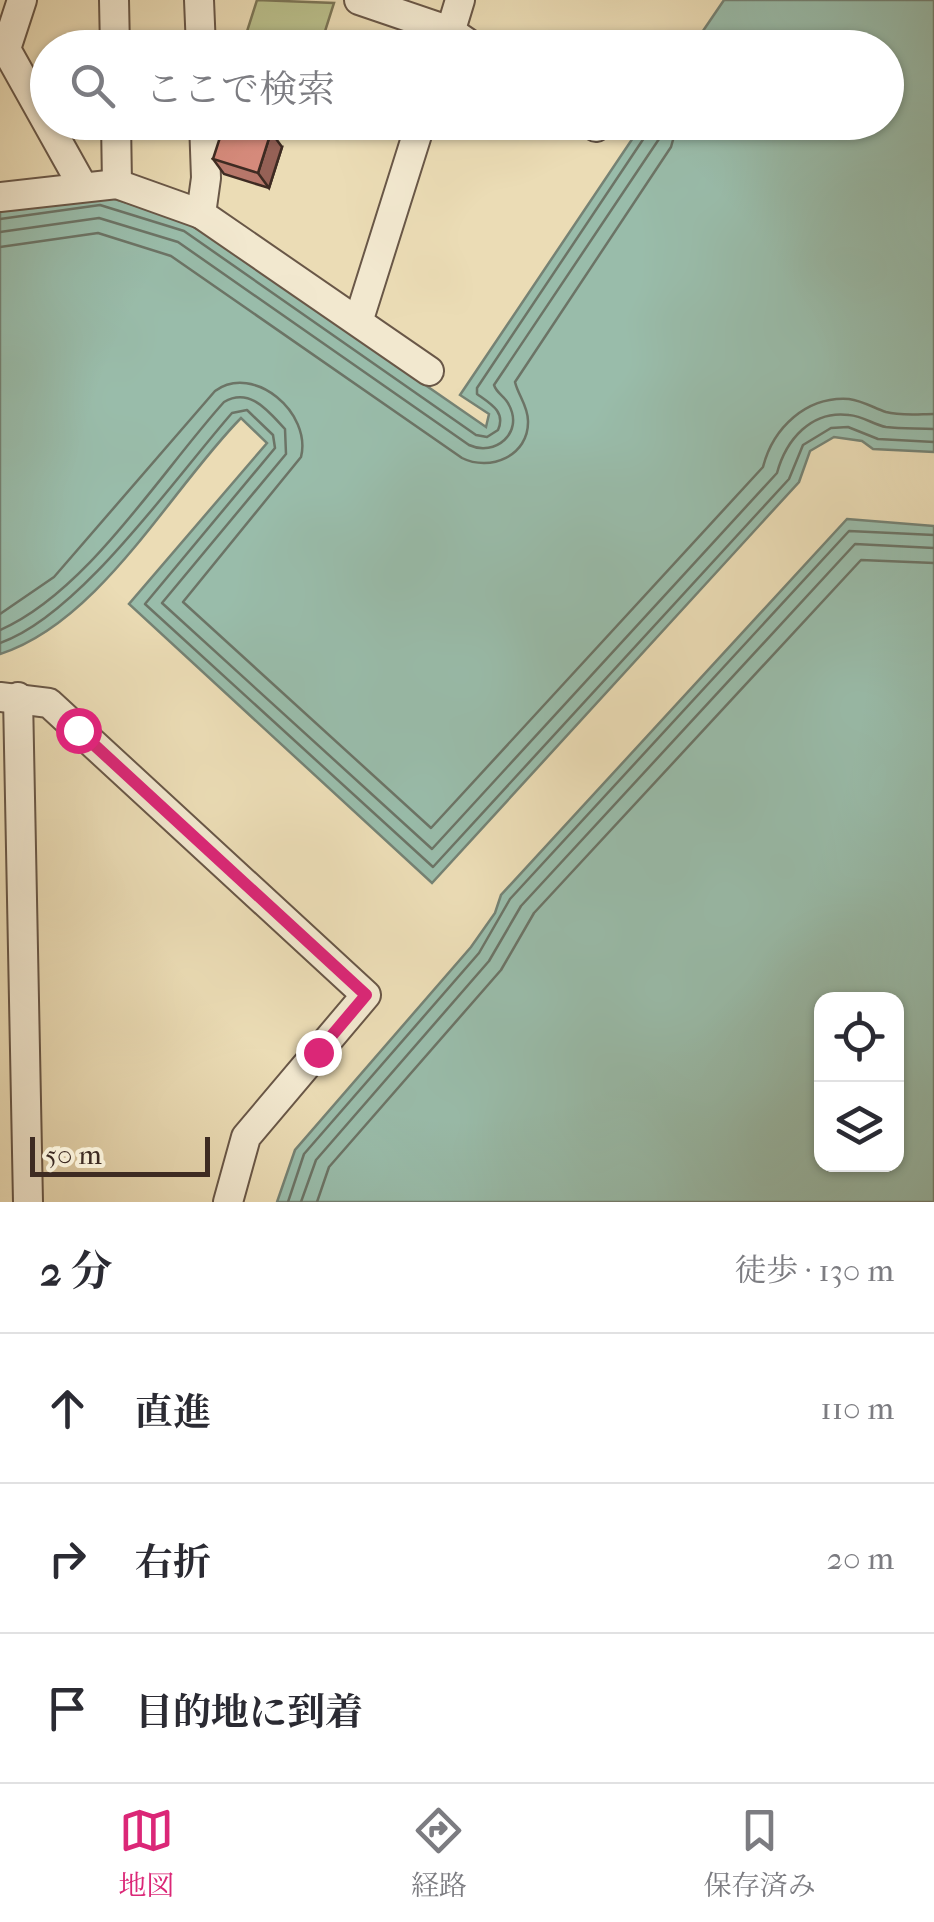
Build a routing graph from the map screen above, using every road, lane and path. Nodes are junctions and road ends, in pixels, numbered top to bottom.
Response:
1 (114, 0) edge
2 (199, 0) edge
3 (358, 0) edge
4 (460, 0) edge
5 (12, 14) edge
6 (115, 30) edge
7 (200, 30) edge
8 (427, 30) edge
9 (451, 30) edge
10 (30, 92) edge
11 (57, 140) edge
12 (116, 140) edge
13 (205, 140) edge
14 (416, 140) edge
15 (116, 184) junction
16 (82, 185) junction
17 (0, 197) edge
18 (201, 214) junction
19 (359, 319) junction
20 (428, 371) dead end
21 (9, 697) edge
22 (28, 1202) edge
23 (228, 1202) edge

1 - 6 street
2 - 7 street
3 - 8 street
4 - 9 street
5 - 10 street
11 - 16 street
12 - 15 street
13 - 18 street
14 - 19 street
15 - 16 street
15 - 18 street
16 - 17 street
18 - 19 street
19 - 20 street
21 - 22 street
21 - 23 street

